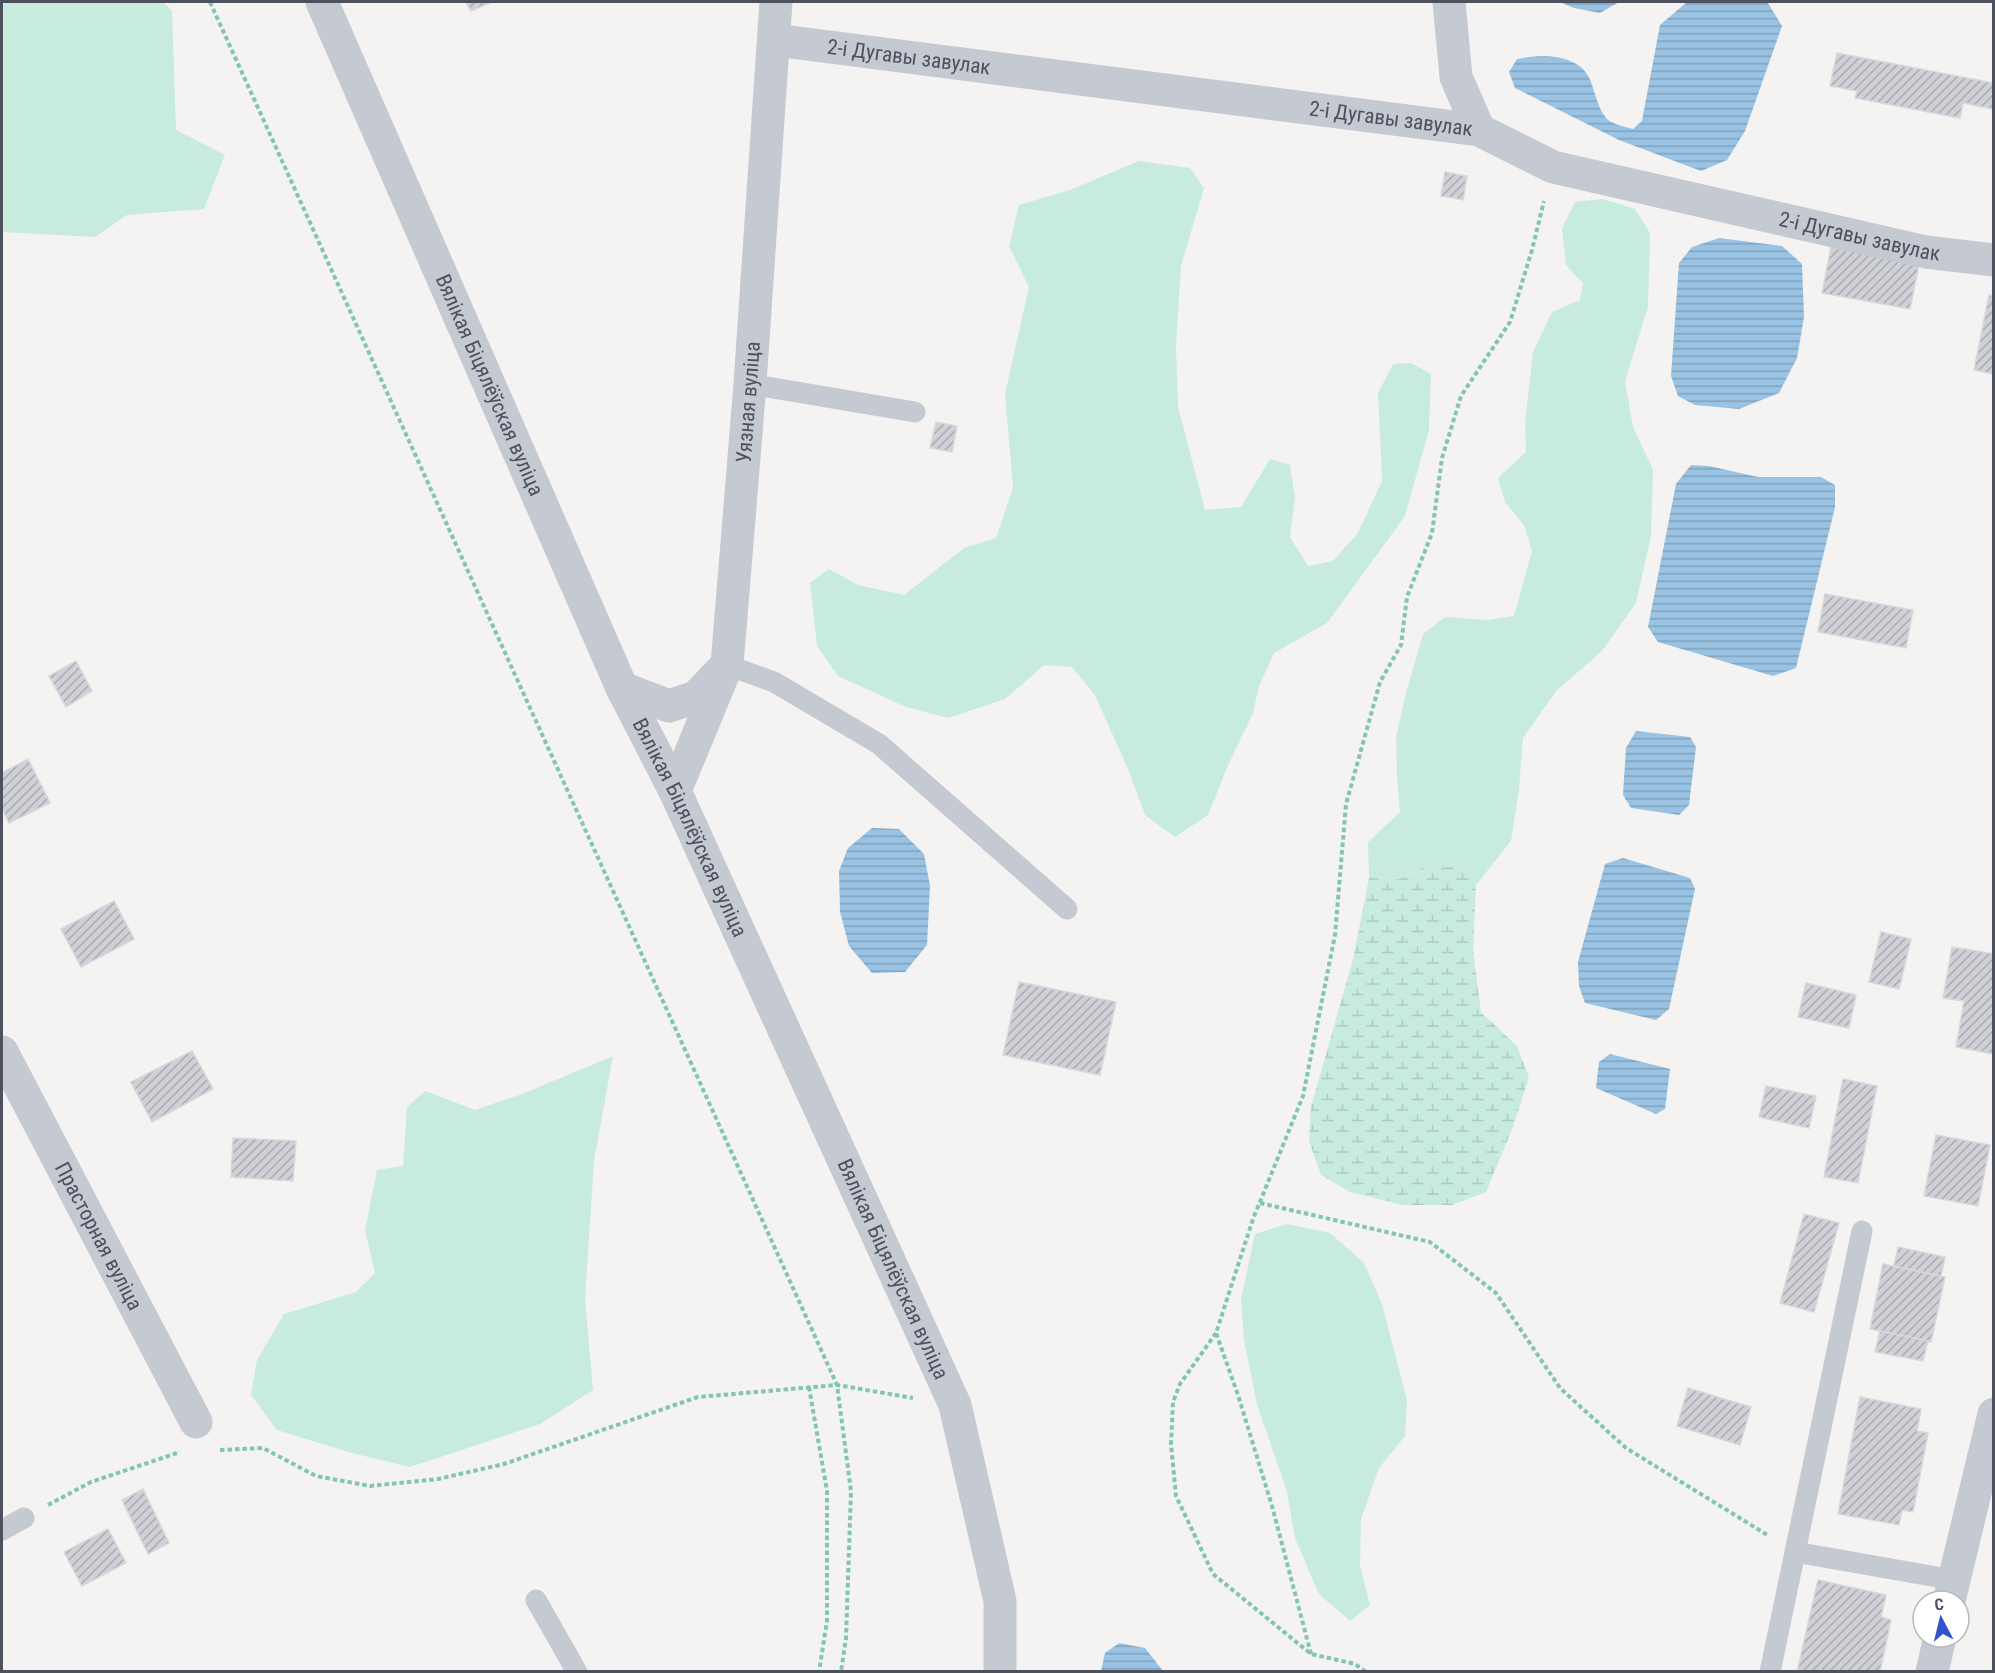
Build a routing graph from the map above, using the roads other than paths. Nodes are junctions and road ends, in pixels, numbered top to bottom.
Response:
1 (322, 2) edge
2 (776, 2) edge
3 (1449, 2) edge
4 (775, 40) junction
5 (1479, 130) junction
6 (1994, 260) edge
7 (750, 384) junction
8 (915, 412) dead end
9 (727, 665) junction
10 (622, 688) junction
11 (675, 791) junction
12 (1067, 909) dead end
13 (2, 1052) edge
14 (1862, 1231) dead end
15 (1994, 1414) edge
16 (190, 1436) road end
17 (24, 1518) road end
18 (2, 1530) edge
19 (1795, 1552) junction
20 (1943, 1589) edge
21 (1951, 1589) edge
22 (536, 1600) dead end
23 (1937, 1649) edge
24 (577, 1671) edge
25 (1000, 1671) edge
26 (1770, 1671) edge
27 (1932, 1671) edge

1 - 10 street, Вялікая Біцялёўская вуліца
2 - 4 street, Уязная вуліца
3 - 5 street
4 - 5 street, 2-і Дугавы завулак
4 - 7 street, Уязная вуліца
5 - 6 street, 2-і Дугавы завулак
7 - 8 lane
7 - 9 street, Уязная вуліца
9 - 10 street
9 - 11 street, Уязная вуліца
9 - 12 lane
10 - 11 street, Вялікая Біцялёўская вуліца
11 - 25 street, Вялікая Біцялёўская вуліца
13 - 16 street, Прасторная вуліца
14 - 19 lane
15 - 21 street
17 - 18 lane
19 - 20 lane
19 - 26 lane
22 - 24 lane
23 - 27 street

